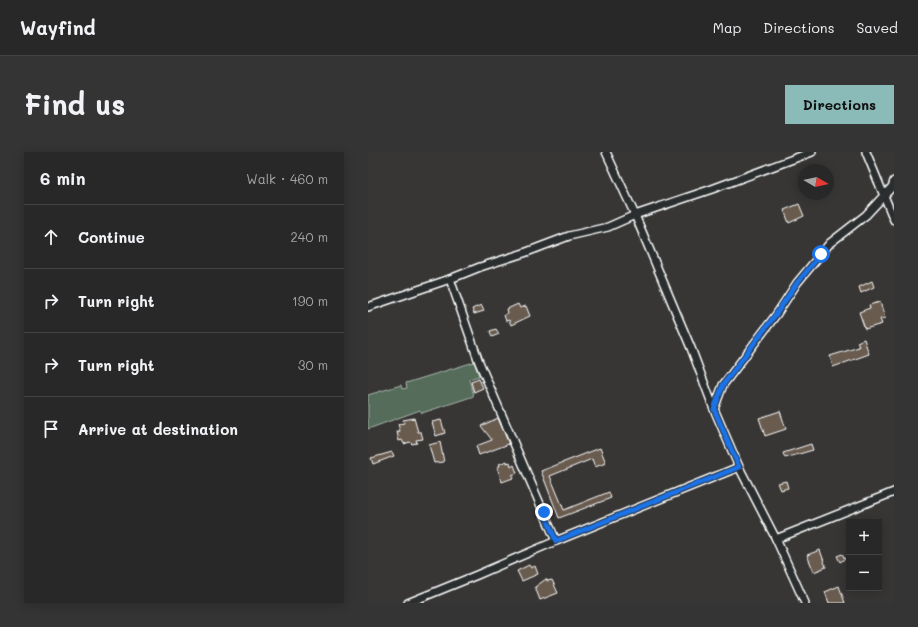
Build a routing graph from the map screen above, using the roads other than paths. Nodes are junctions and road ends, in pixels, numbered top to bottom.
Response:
1 (812, 152) edge
2 (866, 152) edge
3 (608, 153) edge
4 (894, 181) edge
5 (884, 195) junction
6 (635, 215) junction
7 (894, 220) edge
8 (450, 279) junction
9 (368, 307) edge
10 (714, 409) junction
11 (739, 467) junction
12 (894, 492) edge
13 (776, 538) junction
14 (556, 541) junction
15 (408, 603) edge
16 (805, 603) edge

1 - 6 street
2 - 5 street
3 - 6 street
4 - 5 street
5 - 7 street
5 - 10 street
6 - 8 street
6 - 10 street
8 - 9 street
8 - 14 street
10 - 11 street
11 - 13 street
11 - 14 street
12 - 13 street
13 - 16 street
14 - 15 street

